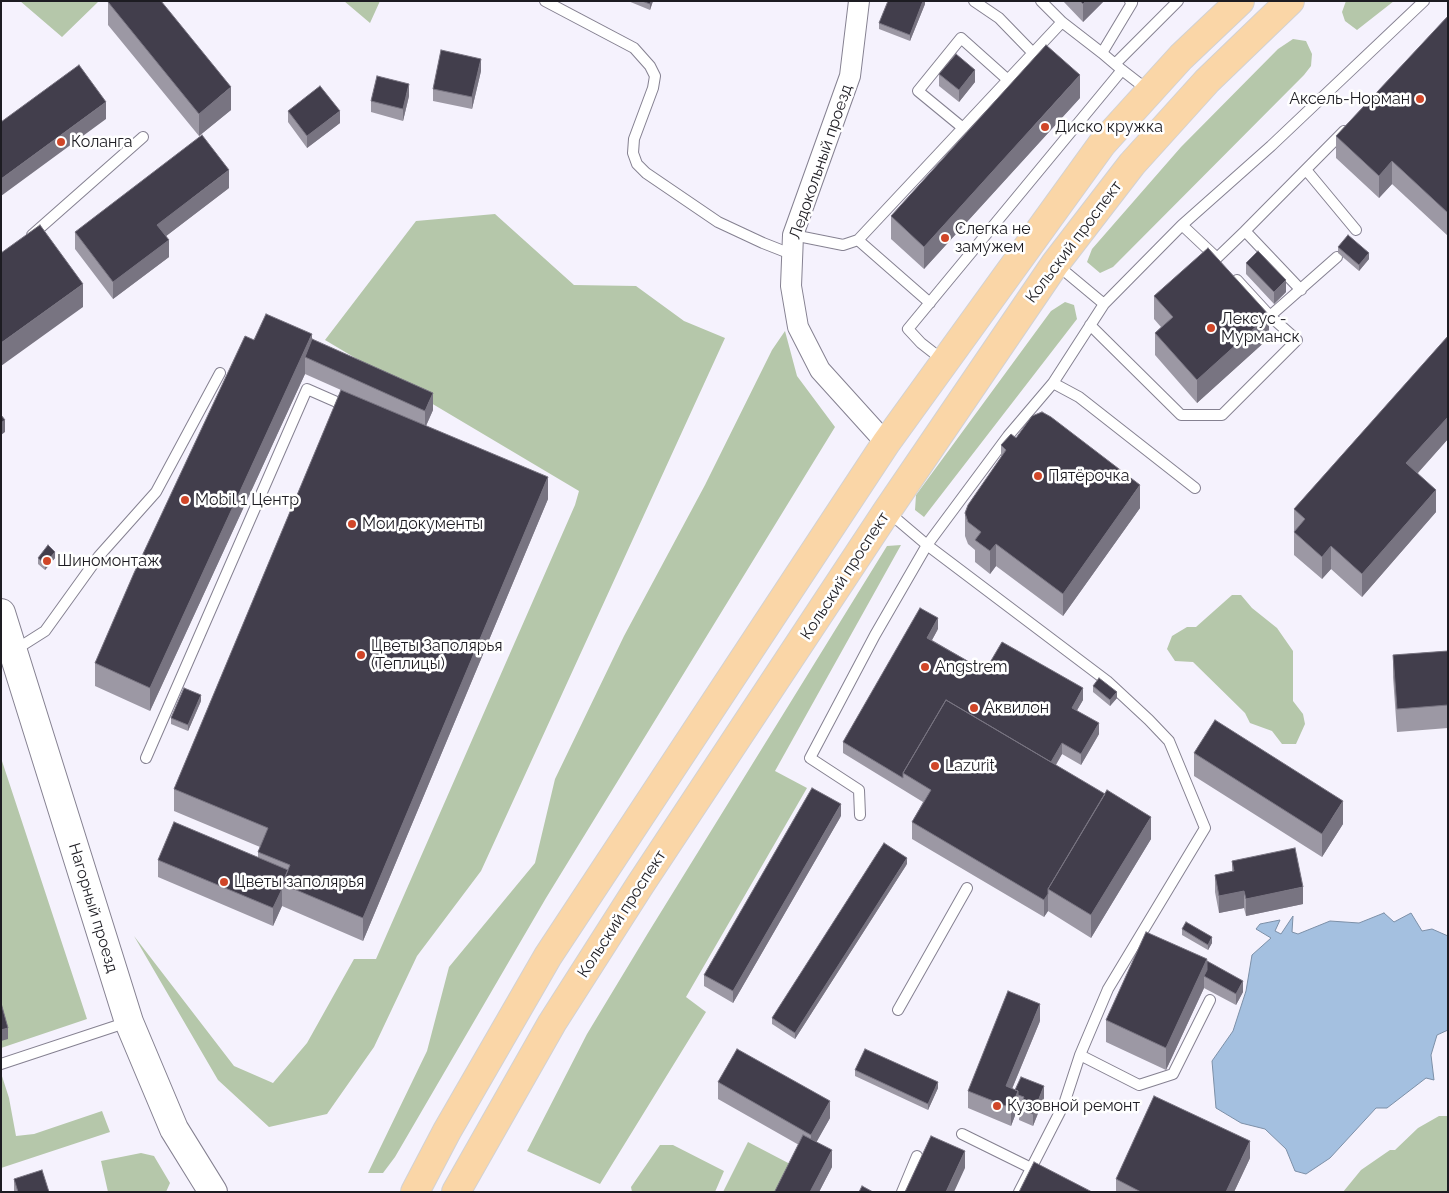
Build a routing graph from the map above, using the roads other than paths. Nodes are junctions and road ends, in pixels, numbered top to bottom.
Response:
1 (545, 1) edge
2 (859, 1) edge
3 (974, 1) edge
4 (1041, 1) edge
5 (1130, 1) edge
6 (1178, 1) edge
7 (1240, 1) edge
8 (1290, 1) edge
9 (1424, 1) edge
10 (1062, 22) junction
11 (1033, 53) junction
12 (1102, 53) junction
13 (1118, 67) junction
14 (1008, 80) junction
15 (1150, 92) junction
16 (1354, 120) edge
17 (963, 128) junction
18 (143, 137) dead end
19 (1307, 171) junction
20 (1182, 225) junction
21 (1356, 230) dead end
22 (1245, 231) junction
23 (858, 240) junction
24 (24, 242) edge
25 (792, 244) junction
26 (1337, 257) dead end
27 (1055, 264) junction
28 (1223, 266) junction
29 (1301, 290) junction
30 (930, 304) junction
31 (1104, 304) junction
32 (1270, 316) junction
33 (1090, 325) junction
34 (945, 361) junction
35 (220, 373) dead end
36 (1053, 383) junction
37 (359, 412) edge
38 (886, 442) junction
39 (918, 465) junction
40 (1195, 488) dead end
41 (887, 511) junction
42 (927, 544) junction
43 (1, 613) edge
44 (13, 652) junction
45 (146, 758) dead end
46 (860, 815) dead end
47 (968, 888) dead end
48 (1210, 1000) dead end
49 (898, 1010) dead end
50 (129, 1022) junction
51 (1080, 1055) junction
52 (1, 1064) edge
53 (962, 1134) dead end
54 (917, 1156) dead end
55 (1031, 1167) junction
56 (1048, 1176) edge
57 (210, 1191) edge
58 (415, 1192) edge
59 (456, 1192) edge
60 (902, 1192) edge
61 (1019, 1192) edge

1 - 25 lane
2 - 25 street, Ледокольный проезд
3 - 11 lane
4 - 10 lane
5 - 12 lane
6 - 13 lane
7 - 15 main road, Кольский проспект
8 - 27 main road, Кольский проспект
9 - 20 lane
10 - 11 lane
10 - 12 lane
11 - 14 lane
12 - 13 lane
13 - 15 lane
13 - 30 lane
14 - 17 lane
14 - 17 lane
15 - 34 main road, Кольский проспект
16 - 19 lane
17 - 23 lane
18 - 24 lane
19 - 21 lane
19 - 22 lane
20 - 28 lane
20 - 31 lane
22 - 28 lane
22 - 29 lane
23 - 25 lane
23 - 30 lane
25 - 38 street, Ледокольный проезд
26 - 29 lane
27 - 31 lane
27 - 39 main road, Кольский проспект
28 - 32 lane
29 - 32 lane
30 - 34 lane
31 - 33 lane
32 - 33 lane
33 - 36 lane
34 - 38 main road, Кольский проспект
35 - 44 lane
36 - 40 lane
36 - 42 lane
37 - 45 lane
38 - 39 main road
38 - 58 main road, Кольский проспект
39 - 41 main road, Кольский проспект
41 - 42 lane
41 - 59 main road, Кольский проспект
42 - 46 lane
42 - 51 lane
43 - 44 main road, Нагорный проезд
44 - 50 main road, Нагорный проезд
47 - 49 lane
48 - 51 lane
50 - 52 lane
50 - 57 main road, Нагорный проезд
51 - 55 lane
53 - 55 lane
54 - 60 lane
55 - 56 lane
55 - 61 lane

